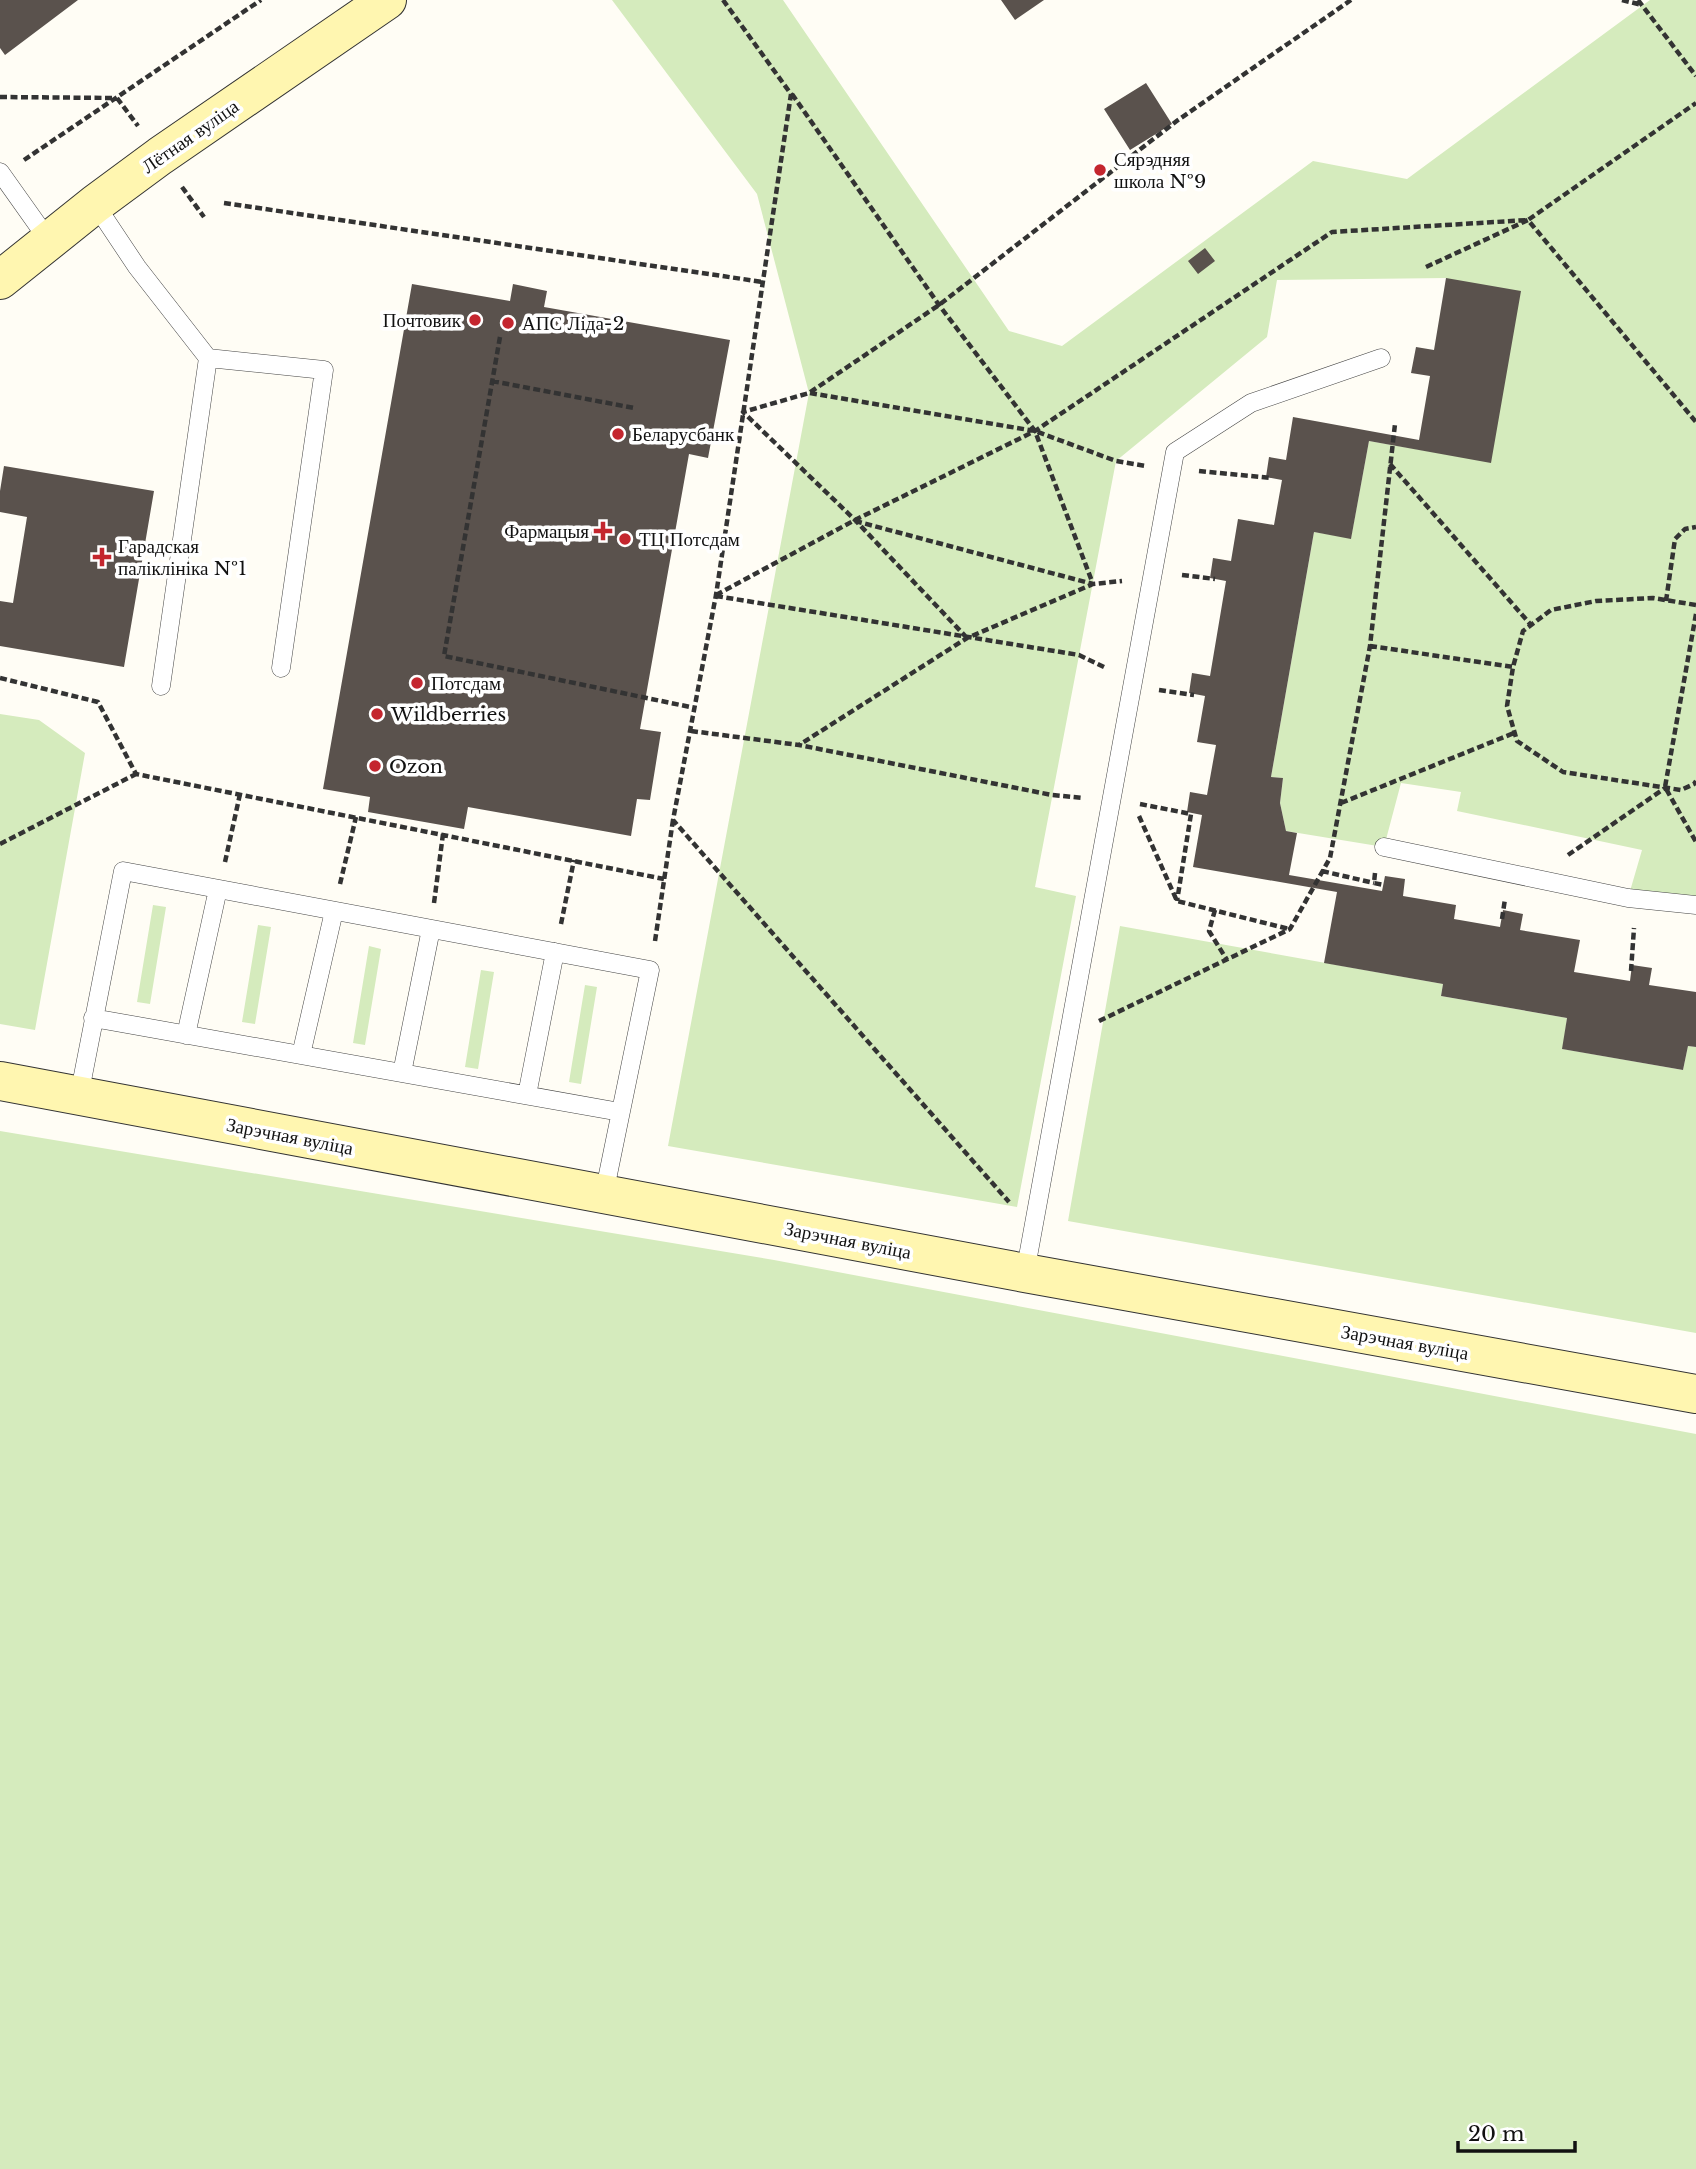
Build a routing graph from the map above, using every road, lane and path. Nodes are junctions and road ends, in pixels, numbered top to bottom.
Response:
1 (261, 0) edge
2 (387, 0) edge
3 (723, 0) edge
4 (1351, 0) edge
5 (1622, 0) edge
6 (1639, 0) edge
7 (1643, 6) junction
8 (1696, 76) edge
9 (791, 93) junction
10 (0, 97) edge
11 (117, 97) junction
12 (1696, 103) edge
13 (19, 164) dead end
14 (0, 172) edge
15 (224, 203) dead end
16 (95, 204) junction
17 (1528, 220) junction
18 (49, 241) junction
19 (1426, 267) dead end
20 (0, 280) edge
21 (763, 282) junction
22 (939, 305) junction
23 (500, 337) dead end
24 (208, 358) junction
25 (1381, 358) dead end
26 (492, 381) junction
27 (809, 393) junction
28 (634, 408) dead end
29 (743, 412) junction
30 (1696, 422) edge
31 (1395, 424) dead end
32 (1035, 430) junction
33 (1390, 463) junction
34 (1172, 470) junction
35 (1272, 478) dead end
36 (855, 520) junction
37 (1696, 527) edge
38 (1151, 578) junction
39 (1215, 579) dead end
40 (1093, 584) junction
41 (716, 595) junction
42 (1667, 601) junction
43 (1696, 605) edge
44 (1696, 614) edge
45 (1531, 625) junction
46 (967, 638) junction
47 (1370, 646) junction
48 (1513, 667) junction
49 (281, 668) dead end
50 (0, 678) edge
51 (1132, 680) junction
52 (161, 686) dead end
53 (1194, 695) dead end
54 (695, 708) junction
55 (691, 730) junction
56 (1514, 733) junction
57 (799, 745) junction
58 (136, 774) junction
59 (1696, 781) edge
60 (1665, 787) junction
61 (240, 794) junction
62 (1111, 801) junction
63 (1340, 803) junction
64 (356, 817) junction
65 (673, 820) junction
66 (443, 834) junction
67 (1696, 842) edge
68 (0, 844) edge
69 (1384, 847) dead end
70 (574, 860) junction
71 (1376, 868) dead end
72 (1322, 872) junction
73 (1534, 877) junction
74 (664, 879) junction
75 (1374, 883) junction
76 (1384, 885) dead end
77 (218, 889) junction
78 (1177, 901) junction
79 (1696, 905) edge
80 (1215, 910) junction
81 (334, 911) junction
82 (1502, 919) dead end
83 (1634, 927) dead end
84 (431, 929) junction
85 (1290, 929) junction
86 (555, 952) junction
87 (1227, 960) junction
88 (650, 970) junction
89 (1631, 971) dead end
90 (93, 1018) junction
91 (1089, 1026) dead end
92 (187, 1035) junction
93 (301, 1055) junction
94 (402, 1073) junction
95 (0, 1081) edge
96 (527, 1095) junction
97 (79, 1096) junction
98 (620, 1112) junction
99 (604, 1194) junction
100 (1032, 1229) junction
101 (1025, 1273) junction
102 (1696, 1394) edge

1 - 11 path
2 - 16 street, Лётная вуліца
3 - 9 path
4 - 22 path
5 - 7 path
6 - 7 path
7 - 8 path
9 - 21 path
9 - 22 path
10 - 11 path
11 - 13 path
12 - 17 path
14 - 18 lane
15 - 21 path
16 - 18 street, Лётная вуліца
16 - 24 lane
17 - 19 path
17 - 30 path
17 - 32 path
18 - 20 street, Лётная вуліца
21 - 29 path
22 - 27 path
22 - 32 path
23 - 26 path
24 - 49 lane
24 - 52 lane
25 - 34 lane
26 - 28 path
26 - 54 path
27 - 29 path
27 - 32 path
29 - 36 path
29 - 41 path
31 - 33 path
32 - 34 path
32 - 36 path
32 - 40 path
33 - 45 path
33 - 47 path
34 - 35 path
34 - 38 lane
36 - 40 path
36 - 41 path
36 - 46 path
37 - 42 path
38 - 39 path
38 - 40 path
38 - 51 lane
40 - 46 path
41 - 46 path
41 - 54 path
42 - 43 path
42 - 45 path
44 - 60 path
45 - 48 path
46 - 51 path
46 - 57 path
47 - 48 path
47 - 63 path
48 - 56 path
50 - 58 path
51 - 53 path
51 - 62 lane
54 - 55 path
55 - 57 path
55 - 65 path
56 - 60 path
56 - 63 path
57 - 62 path
58 - 61 path
58 - 68 path
59 - 60 path
60 - 67 path
60 - 73 path
61 - 64 path
61 - 77 path
62 - 100 lane
63 - 72 path
64 - 66 path
64 - 81 path
65 - 74 path
65 - 100 path
66 - 70 path
66 - 84 path
69 - 73 lane
70 - 74 path
70 - 86 path
71 - 75 path
72 - 75 path
72 - 85 path
73 - 79 lane
73 - 82 path
74 - 88 path
75 - 76 path
77 - 81 lane
77 - 90 lane
77 - 92 lane
78 - 78 path
78 - 80 path
80 - 85 path
80 - 87 path
81 - 84 lane
81 - 93 lane
83 - 89 path
84 - 86 lane
84 - 94 lane
85 - 87 path
86 - 88 lane
86 - 96 lane
87 - 91 path
88 - 98 lane
90 - 92 lane
90 - 97 lane
92 - 93 lane
93 - 94 lane
94 - 96 lane
95 - 97 street, Зарэчная вуліца
96 - 98 lane
97 - 99 street, Зарэчная вуліца
98 - 99 lane
99 - 101 street, Зарэчная вуліца
100 - 101 lane
101 - 102 street, Зарэчная вуліца

